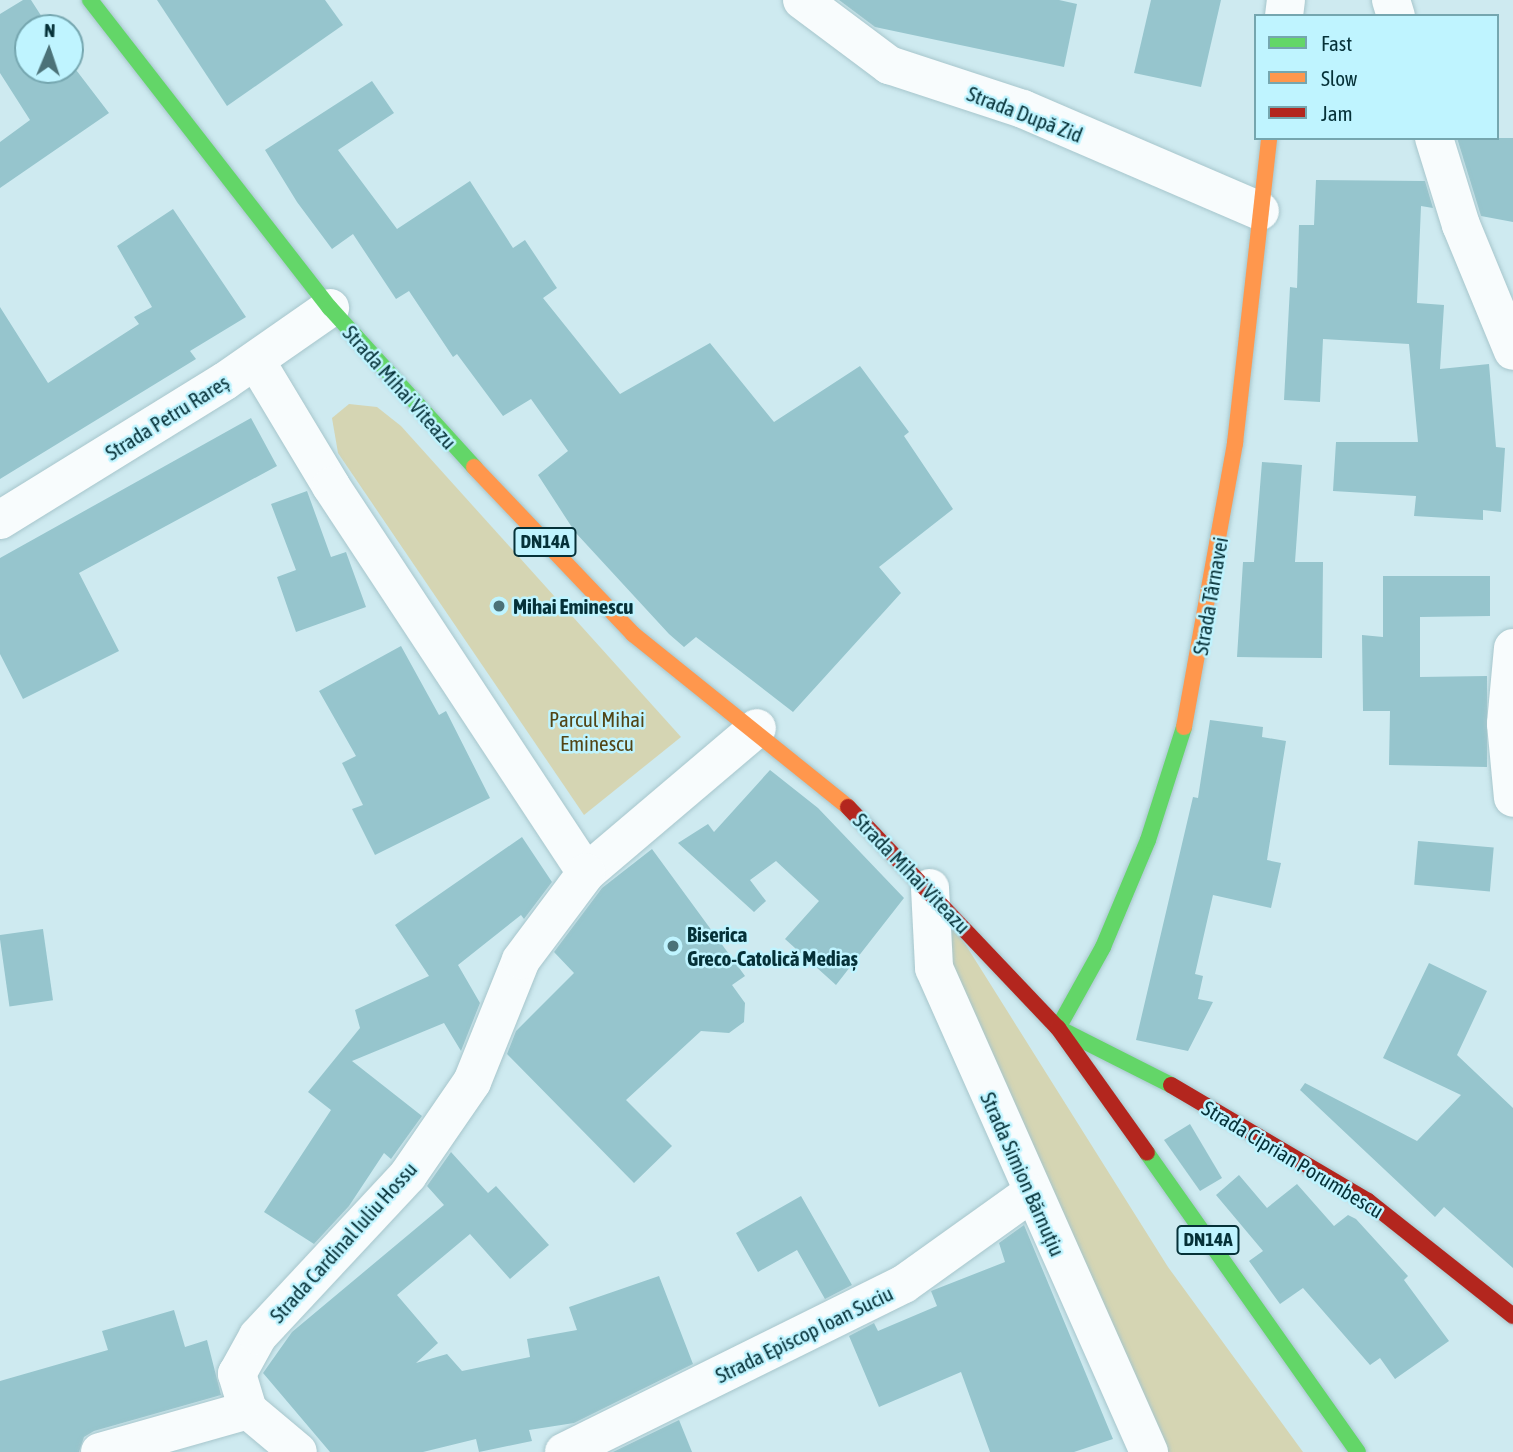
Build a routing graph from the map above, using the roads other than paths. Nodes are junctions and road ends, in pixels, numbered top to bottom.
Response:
1 (90, 0) edge
2 (802, 0) edge
3 (1269, 140) edge
4 (1435, 140) edge
5 (1260, 211) junction
6 (1501, 293) edge
7 (330, 308) junction
8 (1513, 351) edge
9 (256, 361) junction
10 (0, 520) edge
11 (1513, 648) edge
12 (757, 728) junction
13 (1513, 798) edge
14 (586, 873) junction
15 (930, 888) junction
16 (1058, 1028) junction
17 (1031, 1193) junction
18 (1513, 1316) edge
19 (248, 1410) junction
20 (100, 1452) edge
21 (298, 1452) edge
22 (564, 1452) edge
23 (1149, 1452) edge
24 (1358, 1452) edge

1 - 7 main road, Strada Mihai Viteazu / DN14A
2 - 5 street, Strada După Zid
3 - 5 main road, Strada Târnavei
4 - 6 street
5 - 16 main road, Strada Târnavei
6 - 8 street
7 - 9 street, Strada Petru Rareș
7 - 12 main road, Strada Mihai Viteazu / DN14A
9 - 10 street, Strada Petru Rareș
9 - 14 street
11 - 13 street
12 - 14 street
12 - 15 main road, Strada Mihai Viteazu / DN14A
14 - 19 street, Strada Cardinal Iuliu Hossu
15 - 16 main road, Strada Mihai Viteazu / DN14A
15 - 17 street, Strada Simion Bărnuțiu
16 - 18 main road, Strada Ciprian Porumbescu
16 - 24 main road, DN14A
17 - 22 street, Strada Episcop Ioan Suciu
17 - 23 street, Strada Simion Bărnuțiu
19 - 20 street
19 - 21 street

